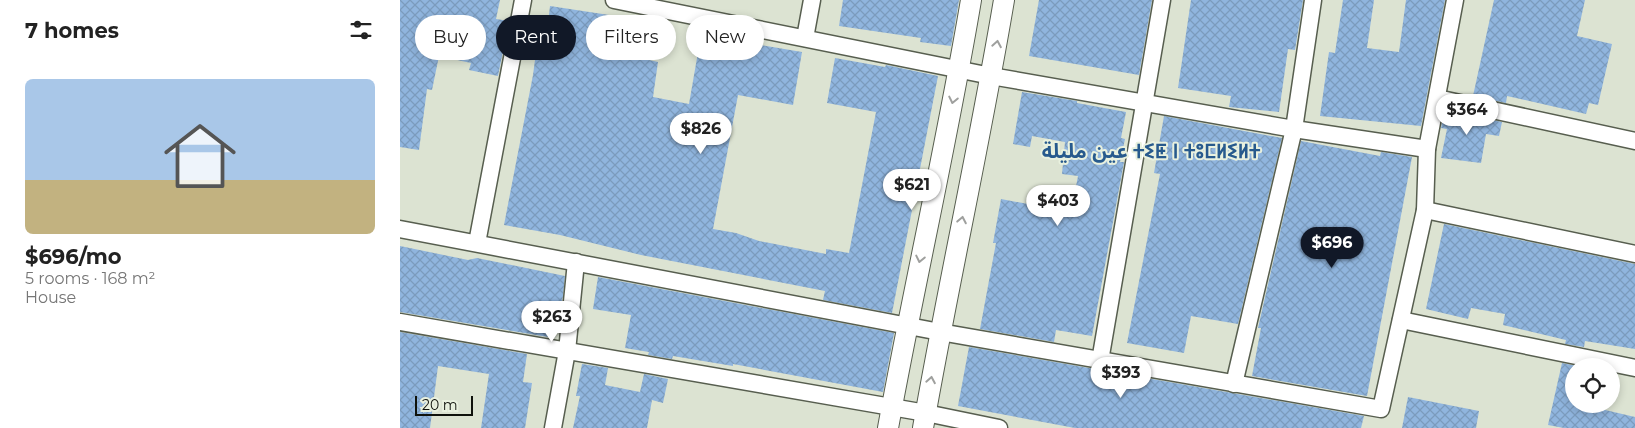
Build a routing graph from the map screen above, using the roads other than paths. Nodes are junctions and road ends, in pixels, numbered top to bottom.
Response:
1 (524, 0) edge
2 (614, 0) edge
3 (812, 0) edge
4 (971, 0) edge
5 (1004, 0) edge
6 (1162, 0) edge
7 (1313, 0) edge
8 (1456, 0) edge
9 (663, 5) edge
10 (805, 38) junction
11 (959, 69) junction
12 (991, 76) junction
13 (1437, 98) junction
14 (1145, 104) junction
15 (1294, 129) junction
16 (1635, 141) edge
17 (1427, 149) junction
18 (1425, 210) junction
19 (400, 229) edge
20 (478, 243) junction
21 (1635, 254) edge
22 (576, 262) junction
23 (1401, 320) junction
24 (400, 322) edge
25 (906, 325) junction
26 (940, 332) junction
27 (566, 351) junction
28 (1100, 361) junction
29 (1635, 368) edge
30 (1234, 384) junction
31 (891, 408) junction
32 (924, 421) edge
33 (553, 428) edge
34 (888, 428) edge
35 (999, 428) edge

1 - 20 street
2 - 9 street
3 - 10 street
4 - 11 street
12 -> 5 street
6 - 14 street
7 - 15 street
8 - 13 street
9 - 10 street
10 - 11 street
11 - 12 street
11 -> 25 street
12 - 14 street
26 -> 12 street
13 - 16 street
13 - 17 street
14 - 15 street
14 - 28 street
15 - 17 street
15 - 30 street
17 - 18 street
18 - 21 street
18 - 23 street
19 - 20 street
20 - 22 street
22 - 25 street
22 - 27 street
23 - 29 street
23 - 30 street
24 - 27 street
25 - 26 street
25 - 31 street
26 - 28 street
32 -> 26 street
27 - 31 street
27 - 33 street
28 - 30 street
31 - 32 street
31 - 34 street
32 - 35 street

